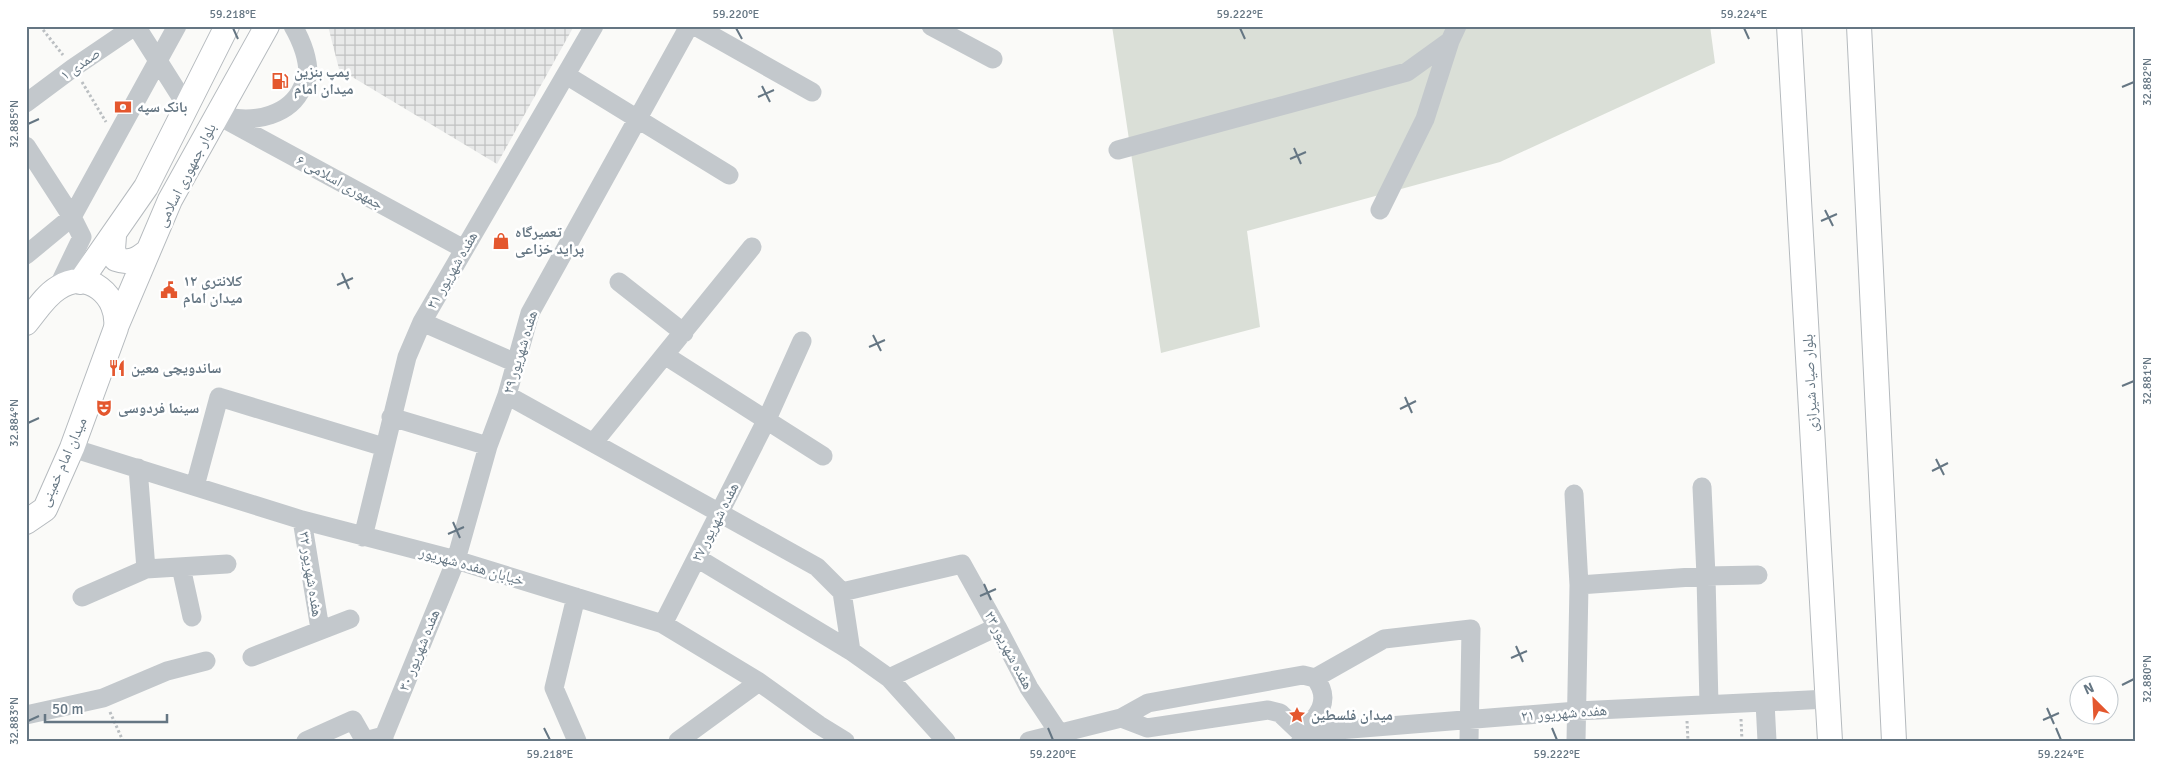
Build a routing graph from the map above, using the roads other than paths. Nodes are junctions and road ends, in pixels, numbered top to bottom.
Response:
1 (136, 26) edge
2 (177, 26) edge
3 (227, 26) edge
4 (266, 26) edge
5 (292, 26) edge
6 (594, 26) edge
7 (689, 26) edge
8 (695, 26) edge
9 (931, 26) edge
10 (1789, 26) edge
11 (1858, 26) edge
12 (1454, 34) edge
13 (993, 59) dead end
14 (158, 60) junction
15 (566, 75) junction
16 (812, 92) dead end
17 (26, 103) edge
18 (186, 105) junction
19 (217, 115) junction
20 (638, 118) junction
21 (26, 146) edge
22 (1118, 150) dead end
23 (730, 175) dead end
24 (1380, 210) dead end
25 (72, 216) junction
26 (114, 236) junction
27 (752, 247) dead end
28 (464, 249) junction
29 (148, 251) junction
30 (26, 255) edge
31 (619, 282) dead end
32 (64, 287) junction
33 (26, 309) edge
34 (422, 322) junction
35 (26, 323) edge
36 (116, 328) junction
37 (684, 333) junction
38 (802, 340) dead end
39 (666, 356) junction
40 (516, 363) junction
41 (508, 395) junction
42 (391, 417) junction
43 (767, 419) junction
44 (594, 442) junction
45 (488, 446) junction
46 (72, 448) junction
47 (384, 448) junction
48 (823, 456) dead end
49 (138, 468) junction
50 (195, 486) junction
51 (1702, 487) dead end
52 (1574, 494) dead end
53 (720, 513) junction
54 (36, 515) edge
55 (302, 520) junction
56 (26, 537) edge
57 (363, 537) junction
58 (697, 558) junction
59 (456, 560) junction
60 (227, 564) dead end
61 (181, 567) junction
62 (146, 569) junction
63 (1758, 575) dead end
64 (1706, 576) junction
65 (1579, 584) junction
66 (842, 592) junction
67 (82, 597) dead end
68 (576, 597) junction
69 (192, 617) dead end
70 (350, 619) dead end
71 (663, 624) junction
72 (997, 627) junction
73 (320, 630) junction
74 (851, 651) junction
75 (252, 657) dead end
76 (206, 661) dead end
77 (889, 678) junction
78 (1315, 678) junction
79 (759, 682) junction
80 (1828, 699) junction
81 (1764, 702) junction
82 (1709, 705) junction
83 (1577, 711) junction
84 (26, 715) edge
85 (1121, 718) junction
86 (1470, 720) junction
87 (1059, 733) junction
88 (1146, 734) edge
89 (1301, 737) edge
90 (384, 739) edge
91 (306, 741) edge
92 (578, 741) edge
93 (678, 741) edge
94 (845, 741) edge
95 (946, 741) edge
96 (1029, 741) edge
97 (1470, 741) edge
98 (1576, 741) edge
99 (1767, 741) edge
100 (1830, 741) edge
101 (1894, 741) edge

1 - 14 street
1 - 17 street, صمدی ۱
2 - 14 street
3 - 18 main road, بلوار جمهوری اسلامی
4 - 19 main road, بلوار جمهوری اسلامی
5 - 19 street
6 - 15 street, هفده شهریور ۳۱
7 - 20 street, هفده شهریور ۲۹
8 - 16 street
9 - 13 street
10 - 80 main road, بلوار صیاد شیرازی
11 - 101 main road
12 - 22 street
12 - 24 street
14 - 18 street
14 - 25 street
15 - 20 street
15 - 28 street, هفده شهریور ۳۱
18 - 26 main road, بلوار جمهوری اسلامی
19 - 28 street, جمهوری اسلامی ۶
19 - 29 main road, بلوار جمهوری اسلامی
20 - 23 street
20 - 40 street, هفده شهریور ۲۹
21 - 25 street
25 - 30 street
25 - 32 street
26 - 29 main road
26 - 32 main road, بلوار جمهوری اسلامی
27 - 37 street
28 - 34 street, هفده شهریور ۳۱
29 - 36 main road, بلوار جمهوری اسلامی
31 - 37 street
32 - 33 main road, بلوار جمهوری اسلامی
32 - 35 main road
32 - 36 main road, میدان امام خمینی
34 - 40 street
34 - 42 street, هفده شهریور ۳۱
36 - 46 main road, میدان امام خمینی
37 - 39 street
38 - 43 street, هفده شهریور ۲۷
39 - 43 street
39 - 44 street
40 - 41 street, هفده شهریور ۲۹
41 - 44 street
41 - 45 street, هفده شهریور ۲۹
42 - 45 street
42 - 47 street, هفده شهریور ۳۱
43 - 48 street
43 - 53 street, هفده شهریور ۲۷
44 - 53 street
45 - 59 street, هفده شهریور ۲۹
46 - 49 street, خیابان هفده شهریور
46 - 54 main road, میدان امام خمینی
47 - 50 street
47 - 57 street, هفده شهریور ۳۱
49 - 50 street, خیابان هفده شهریور
49 - 62 street
50 - 55 street, خیابان هفده شهریور
51 - 64 street
52 - 65 street
53 - 58 street, هفده شهریور ۲۷
53 - 66 street
54 - 56 street
55 - 57 street, خیابان هفده شهریور
55 - 73 street, هفده شهریور ۳۲
57 - 59 street, خیابان هفده شهریور
58 - 71 street, هفده شهریور ۲۷
58 - 74 street
59 - 68 street, خیابان هفده شهریور
59 - 90 street, هفده شهریور ۳۰
60 - 61 street
61 - 62 street
61 - 69 street
62 - 67 street
63 - 64 street
64 - 65 street
64 - 82 street
65 - 83 street
66 - 72 street, هفده شهریور ۲۳
66 - 74 street
68 - 71 street, خیابان هفده شهریور
68 - 92 street
70 - 73 street
71 - 79 street, خیابان هفده شهریور
72 - 77 street
72 - 87 street, هفده شهریور ۲۳
73 - 75 street
74 - 77 street
76 - 84 street
77 - 95 street
78 - 85 street
78 - 86 street
78 - 89 street
79 - 93 street
79 - 94 street, خیابان هفده شهریور
80 - 81 street, هفده شهریور ۲۱
80 - 100 main road, بلوار صیاد شیرازی
81 - 82 street, هفده شهریور ۲۱
81 - 99 street
82 - 83 street, هفده شهریور ۲۱
83 - 86 street, هفده شهریور ۲۱
83 - 98 street
85 - 87 street
85 - 88 street
86 - 89 street, هفده شهریور ۲۱
86 - 97 street
87 - 96 street
88 - 89 street
90 - 91 street

